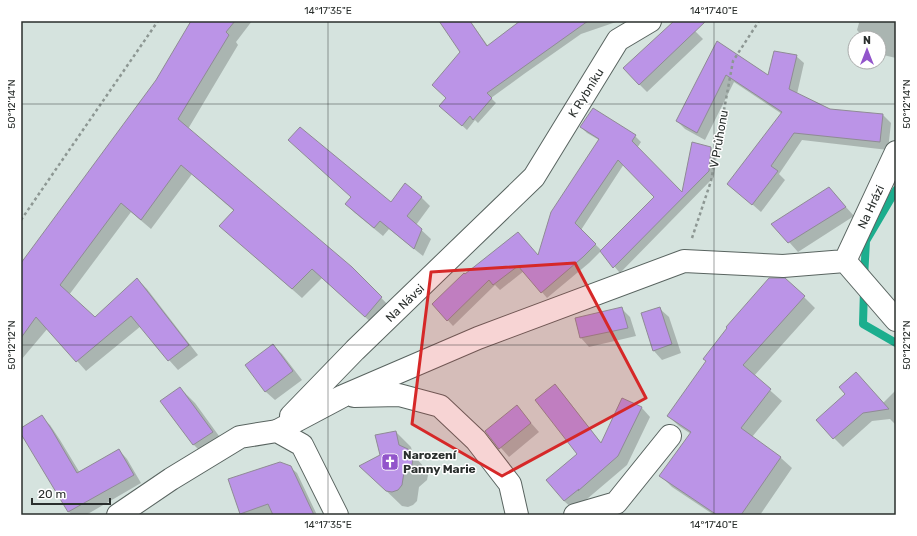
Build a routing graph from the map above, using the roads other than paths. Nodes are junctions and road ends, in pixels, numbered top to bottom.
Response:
1 (650, 21) edge
2 (896, 152) edge
3 (534, 177) joint
4 (845, 261) junction
5 (896, 320) edge
6 (343, 396) junction
7 (277, 431) junction
8 (670, 436) dead end
9 (118, 515) edge
10 (337, 515) edge
11 (517, 515) edge
12 (575, 515) edge

1 - 3 street, K Rybníku
2 - 4 street, Na Hrázi
3 - 7 street, Na Návsi
4 - 5 street
4 - 6 street
6 - 7 street
6 - 11 street
7 - 9 street
7 - 10 street
8 - 12 street

